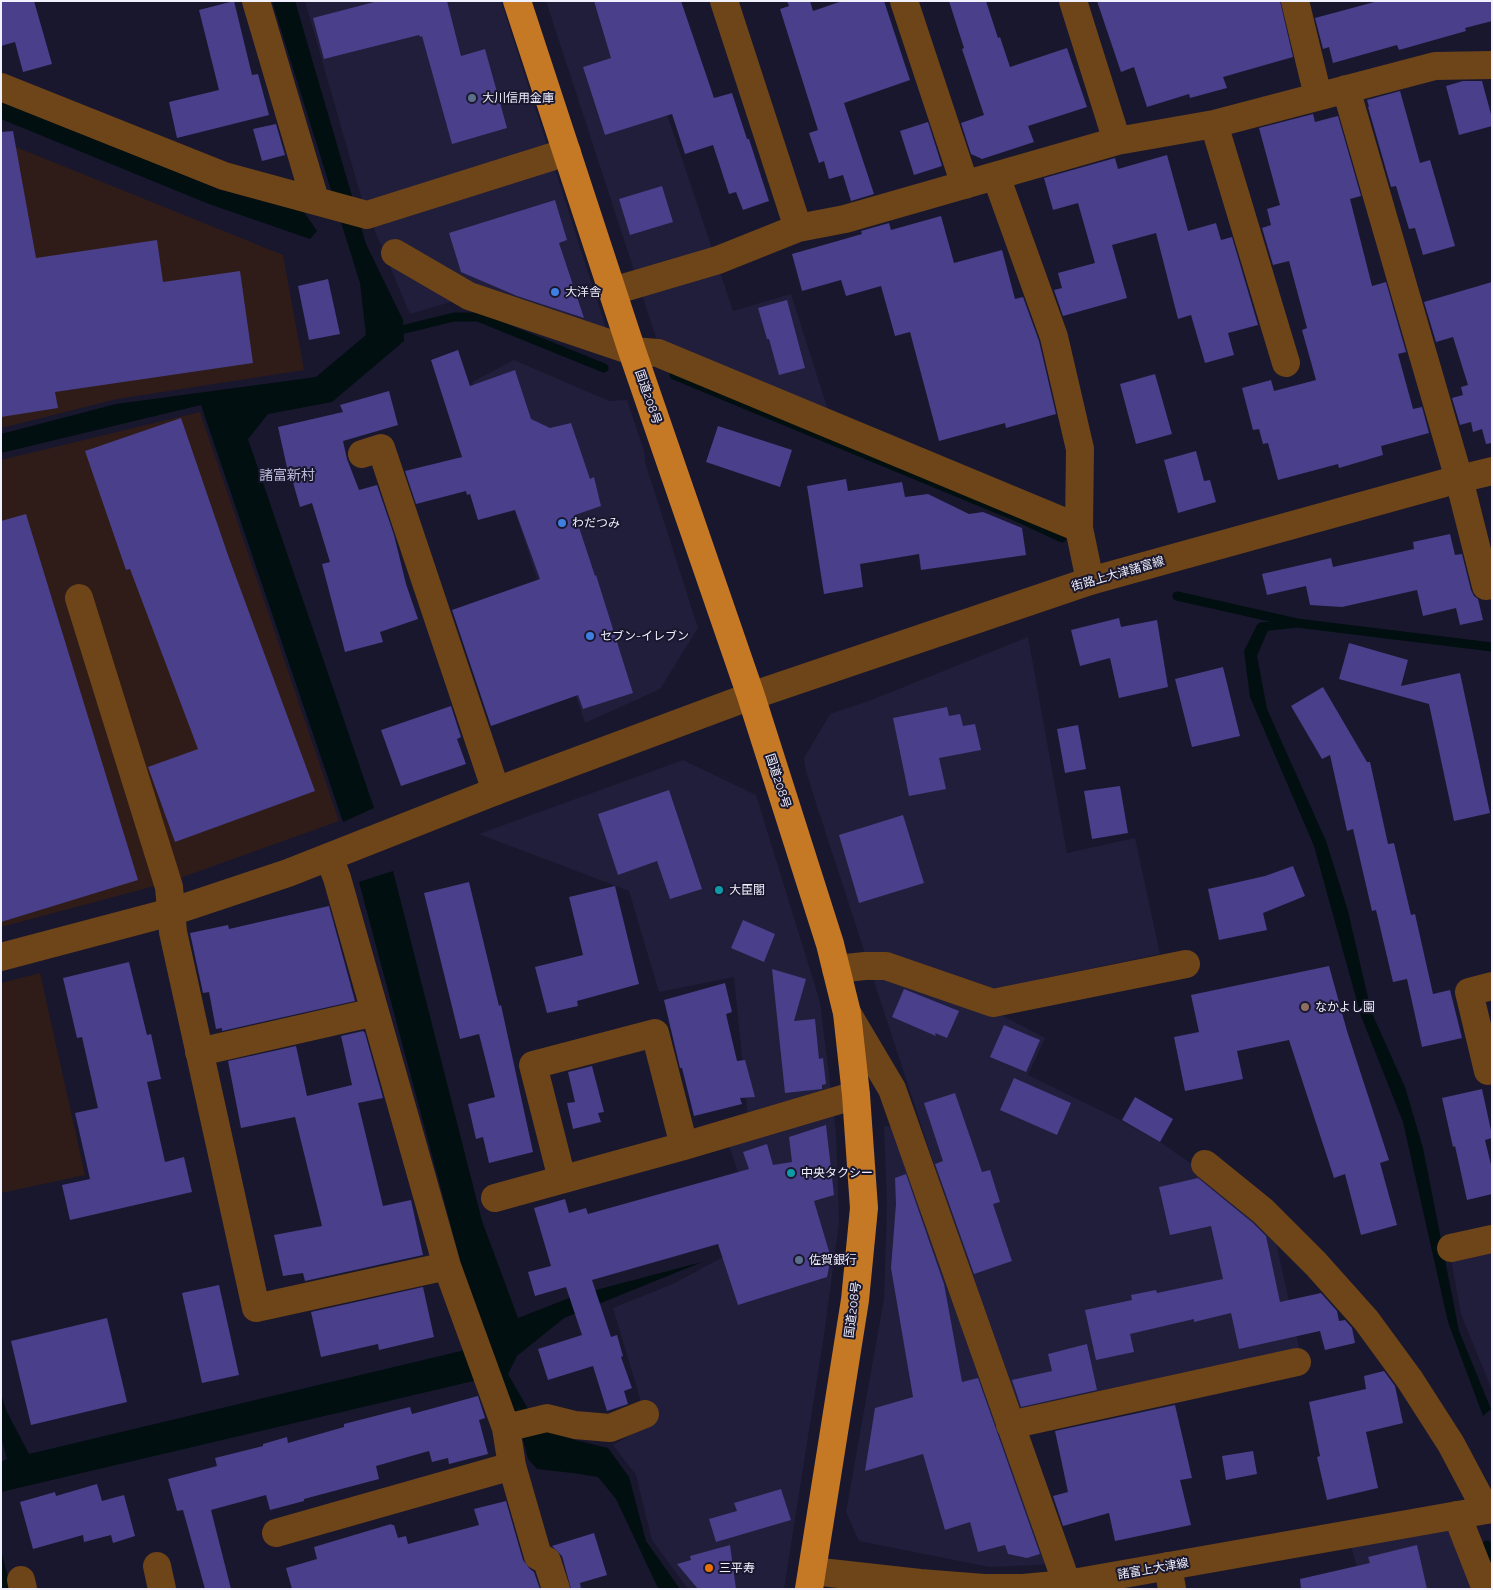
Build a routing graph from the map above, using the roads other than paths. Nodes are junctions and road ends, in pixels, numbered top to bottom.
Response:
1 (256, 1) edge
2 (517, 1) edge
3 (724, 1) edge
4 (904, 1) edge
5 (1073, 1) edge
6 (1295, 1) edge
7 (1492, 64) edge
8 (1, 87) edge
9 (1346, 89) junction
10 (1318, 96) junction
11 (1214, 124) junction
12 (1117, 141) junction
13 (567, 152) junction
14 (996, 176) junction
15 (966, 184) junction
16 (320, 202) junction
17 (798, 228) junction
18 (395, 253) dead end
19 (613, 291) junction
20 (632, 351) junction
21 (1286, 363) dead end
22 (362, 454) dead end
23 (1492, 471) edge
24 (1459, 478) junction
25 (1079, 528) junction
26 (1090, 581) junction
27 (1492, 585) edge
28 (79, 598) dead end
29 (751, 696) junction
30 (496, 791) junction
31 (329, 857) junction
32 (171, 912) junction
33 (1, 957) edge
34 (1186, 964) dead end
35 (836, 969) junction
36 (1492, 986) edge
37 (375, 1012) junction
38 (847, 1013) junction
39 (199, 1052) junction
40 (1488, 1071) dead end
41 (856, 1095) junction
42 (684, 1146) junction
43 (1205, 1164) dead end
44 (562, 1179) junction
45 (495, 1198) dead end
46 (1492, 1239) edge
47 (1451, 1248) dead end
48 (447, 1266) junction
49 (1297, 1362) dead end
50 (645, 1414) dead end
51 (1010, 1425) junction
52 (506, 1428) junction
53 (512, 1466) junction
54 (1489, 1510) edge
55 (1458, 1515) junction
56 (276, 1533) dead end
57 (1170, 1577) edge
58 (811, 1580) edge
59 (1067, 1584) junction
60 (556, 1589) edge
61 (984, 1589) edge
62 (1486, 1589) edge

1 - 16 street
2 - 13 highway, 国道208号
3 - 17 street
4 - 15 street
5 - 12 street
6 - 10 street
7 - 9 street
8 - 16 street
9 - 10 street
9 - 24 street
10 - 11 street
11 - 12 street
11 - 21 street
12 - 14 street
13 - 16 street
13 - 19 highway, 国道208号
14 - 15 street
14 - 25 street
15 - 17 street
17 - 19 street
18 - 20 street
19 - 20 highway, 国道208号
20 - 25 street
20 - 29 highway, 国道208号
22 - 30 street
23 - 24 street, 街路上大津諸富線
24 - 26 street, 街路上大津諸富線
24 - 27 street
25 - 26 street
26 - 29 street, 街路上大津諸富線
28 - 32 street
29 - 30 street, 街路上大津諸富線
29 - 35 highway, 国道208号
30 - 31 street, 街路上大津諸富線
31 - 32 street, 街路上大津諸富線
31 - 37 street
32 - 33 street, 街路上大津諸富線
32 - 39 street
34 - 35 street
35 - 38 highway, 国道208号
36 - 40 street
37 - 39 street
37 - 48 street
38 - 41 highway, 国道208号
38 - 51 street
39 - 48 street
41 - 42 street
41 - 58 highway, 国道208号
42 - 44 street
42 - 44 street
43 - 54 street
44 - 45 street
46 - 47 street
48 - 52 street
49 - 51 street
50 - 52 street
51 - 59 street
52 - 53 street
53 - 56 street
53 - 60 street
54 - 55 street, 諸富上大津線
55 - 57 street, 諸富上大津線
55 - 62 street
57 - 59 street, 諸富上大津線
58 - 61 street, 諸富上大津線
59 - 61 street, 諸富上大津線

